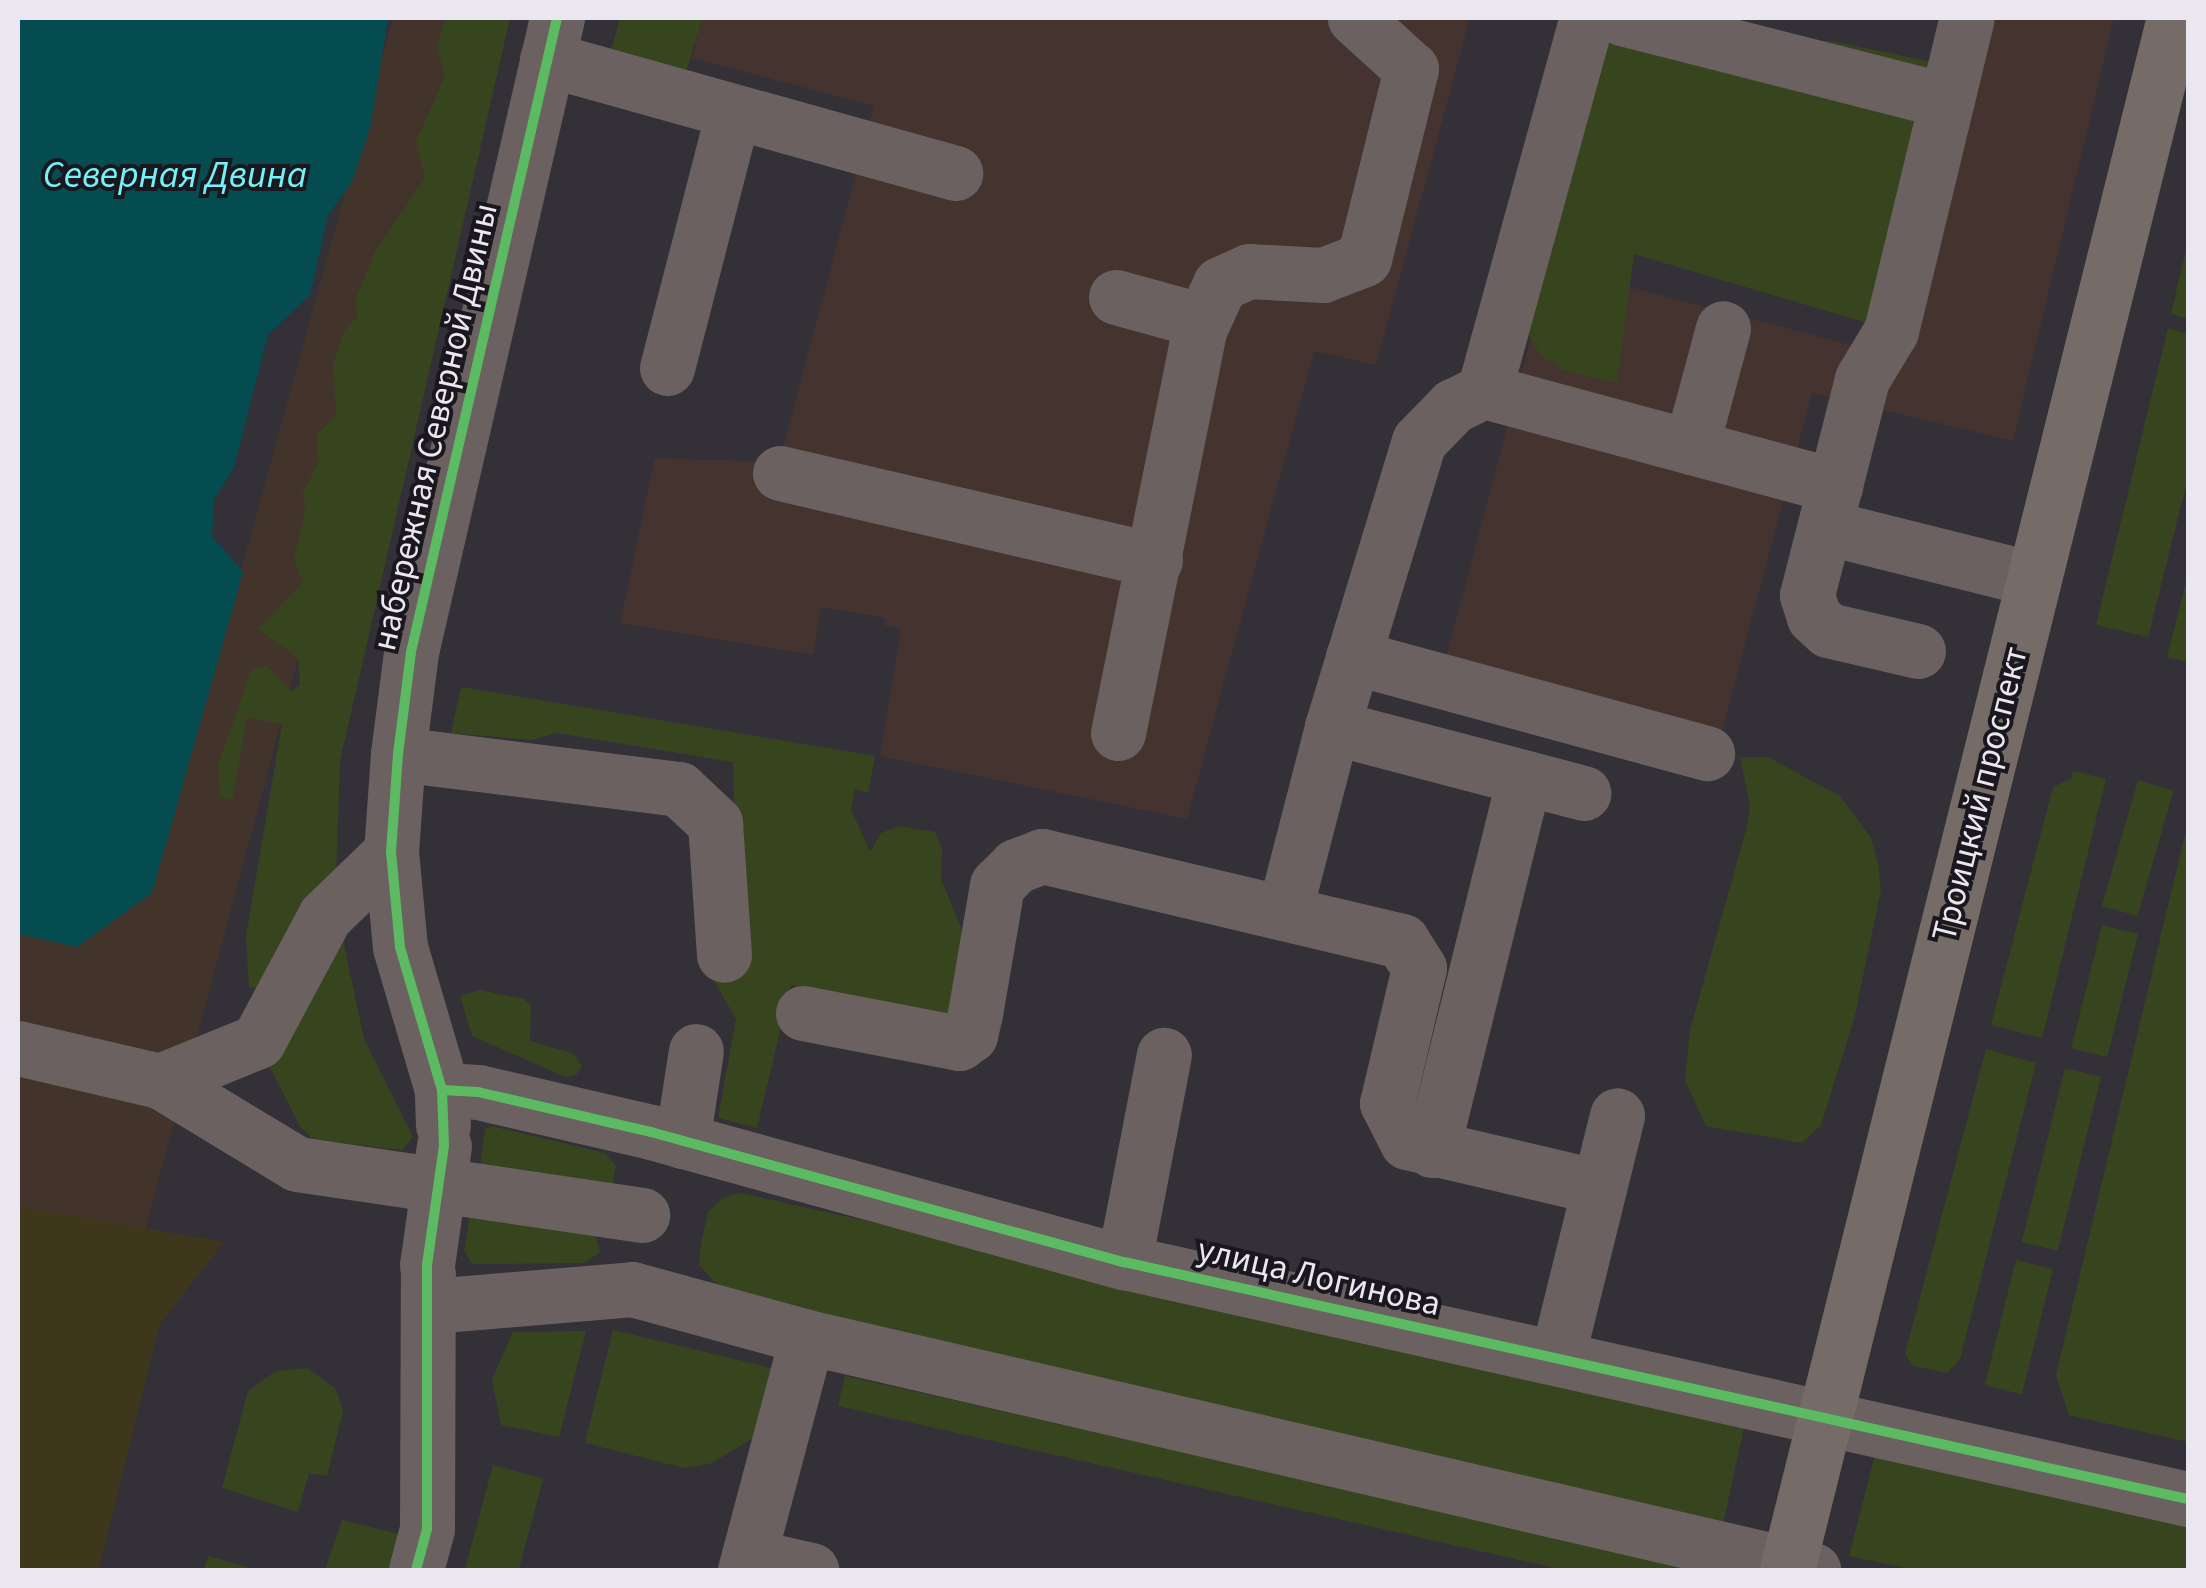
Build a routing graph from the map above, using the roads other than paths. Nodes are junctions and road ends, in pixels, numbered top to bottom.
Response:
1 (1355, 18) edge
2 (1587, 18) edge
3 (1622, 18) edge
4 (1967, 18) edge
5 (2174, 18) edge
6 (552, 38) edge
7 (1946, 102) junction
8 (733, 112) junction
9 (955, 173) dead end
10 (1116, 297) dead end
11 (1203, 321) junction
12 (1723, 328) dead end
13 (667, 368) dead end
14 (1484, 391) junction
15 (1691, 447) junction
16 (780, 473) dead end
17 (1830, 506) junction
18 (1155, 560) junction
19 (2033, 579) junction
20 (1918, 652) dead end
21 (1353, 657) junction
22 (1332, 727) junction
23 (1118, 733) dead end
24 (1708, 753) dead end
25 (398, 754) junction
26 (1524, 779) junction
27 (1583, 792) dead end
28 (392, 852) junction
29 (1284, 913) junction
30 (724, 954) dead end
31 (804, 1012) dead end
32 (18, 1048) edge
33 (696, 1051) dead end
34 (1164, 1055) dead end
35 (160, 1081) junction
36 (442, 1090) junction
37 (1618, 1115) dead end
38 (666, 1136) junction
39 (1432, 1150) junction
40 (1599, 1188) junction
41 (642, 1215) junction
42 (1124, 1262) junction
43 (429, 1286) junction
44 (632, 1289) junction
45 (806, 1337) junction
46 (1557, 1358) junction
47 (1826, 1418) junction
48 (2188, 1499) edge
49 (421, 1550) edge
50 (747, 1563) edge
51 (1796, 1569) edge
52 (811, 1570) edge

1 - 11 street
2 - 14 street
3 - 7 street
4 - 7 street
5 - 19 main road, Троицкий проспект
6 - 8 street
6 - 25 street, набережная Северной Двины
7 - 17 street
8 - 9 street
8 - 13 street
10 - 11 street
11 - 18 street
12 - 15 street
14 - 15 street
14 - 21 street
15 - 17 street
16 - 18 street
17 - 19 street
17 - 20 street
18 - 23 street
19 - 47 main road, Троицкий проспект
21 - 22 street
21 - 24 street
22 - 26 street
22 - 29 street
25 - 28 street, набережная Северной Двины
25 - 30 street
26 - 27 street
26 - 39 street
28 - 35 street
28 - 36 street, набережная Северной Двины
29 - 31 street
29 - 39 street
32 - 35 street
33 - 38 street
34 - 42 street
35 - 41 street
36 - 38 street, улица Логинова
36 - 43 street, набережная Северной Двины, bridge
37 - 40 street
38 - 41 street
38 - 42 street, улица Логинова
39 - 40 street
40 - 46 street
41 - 44 street
42 - 46 street, улица Логинова
43 - 44 street
43 - 49 street
44 - 45 street
45 - 50 street
45 - 51 street
46 - 47 street, улица Логинова
47 - 48 street, улица Логинова
47 - 51 main road, Троицкий проспект
50 - 52 street

